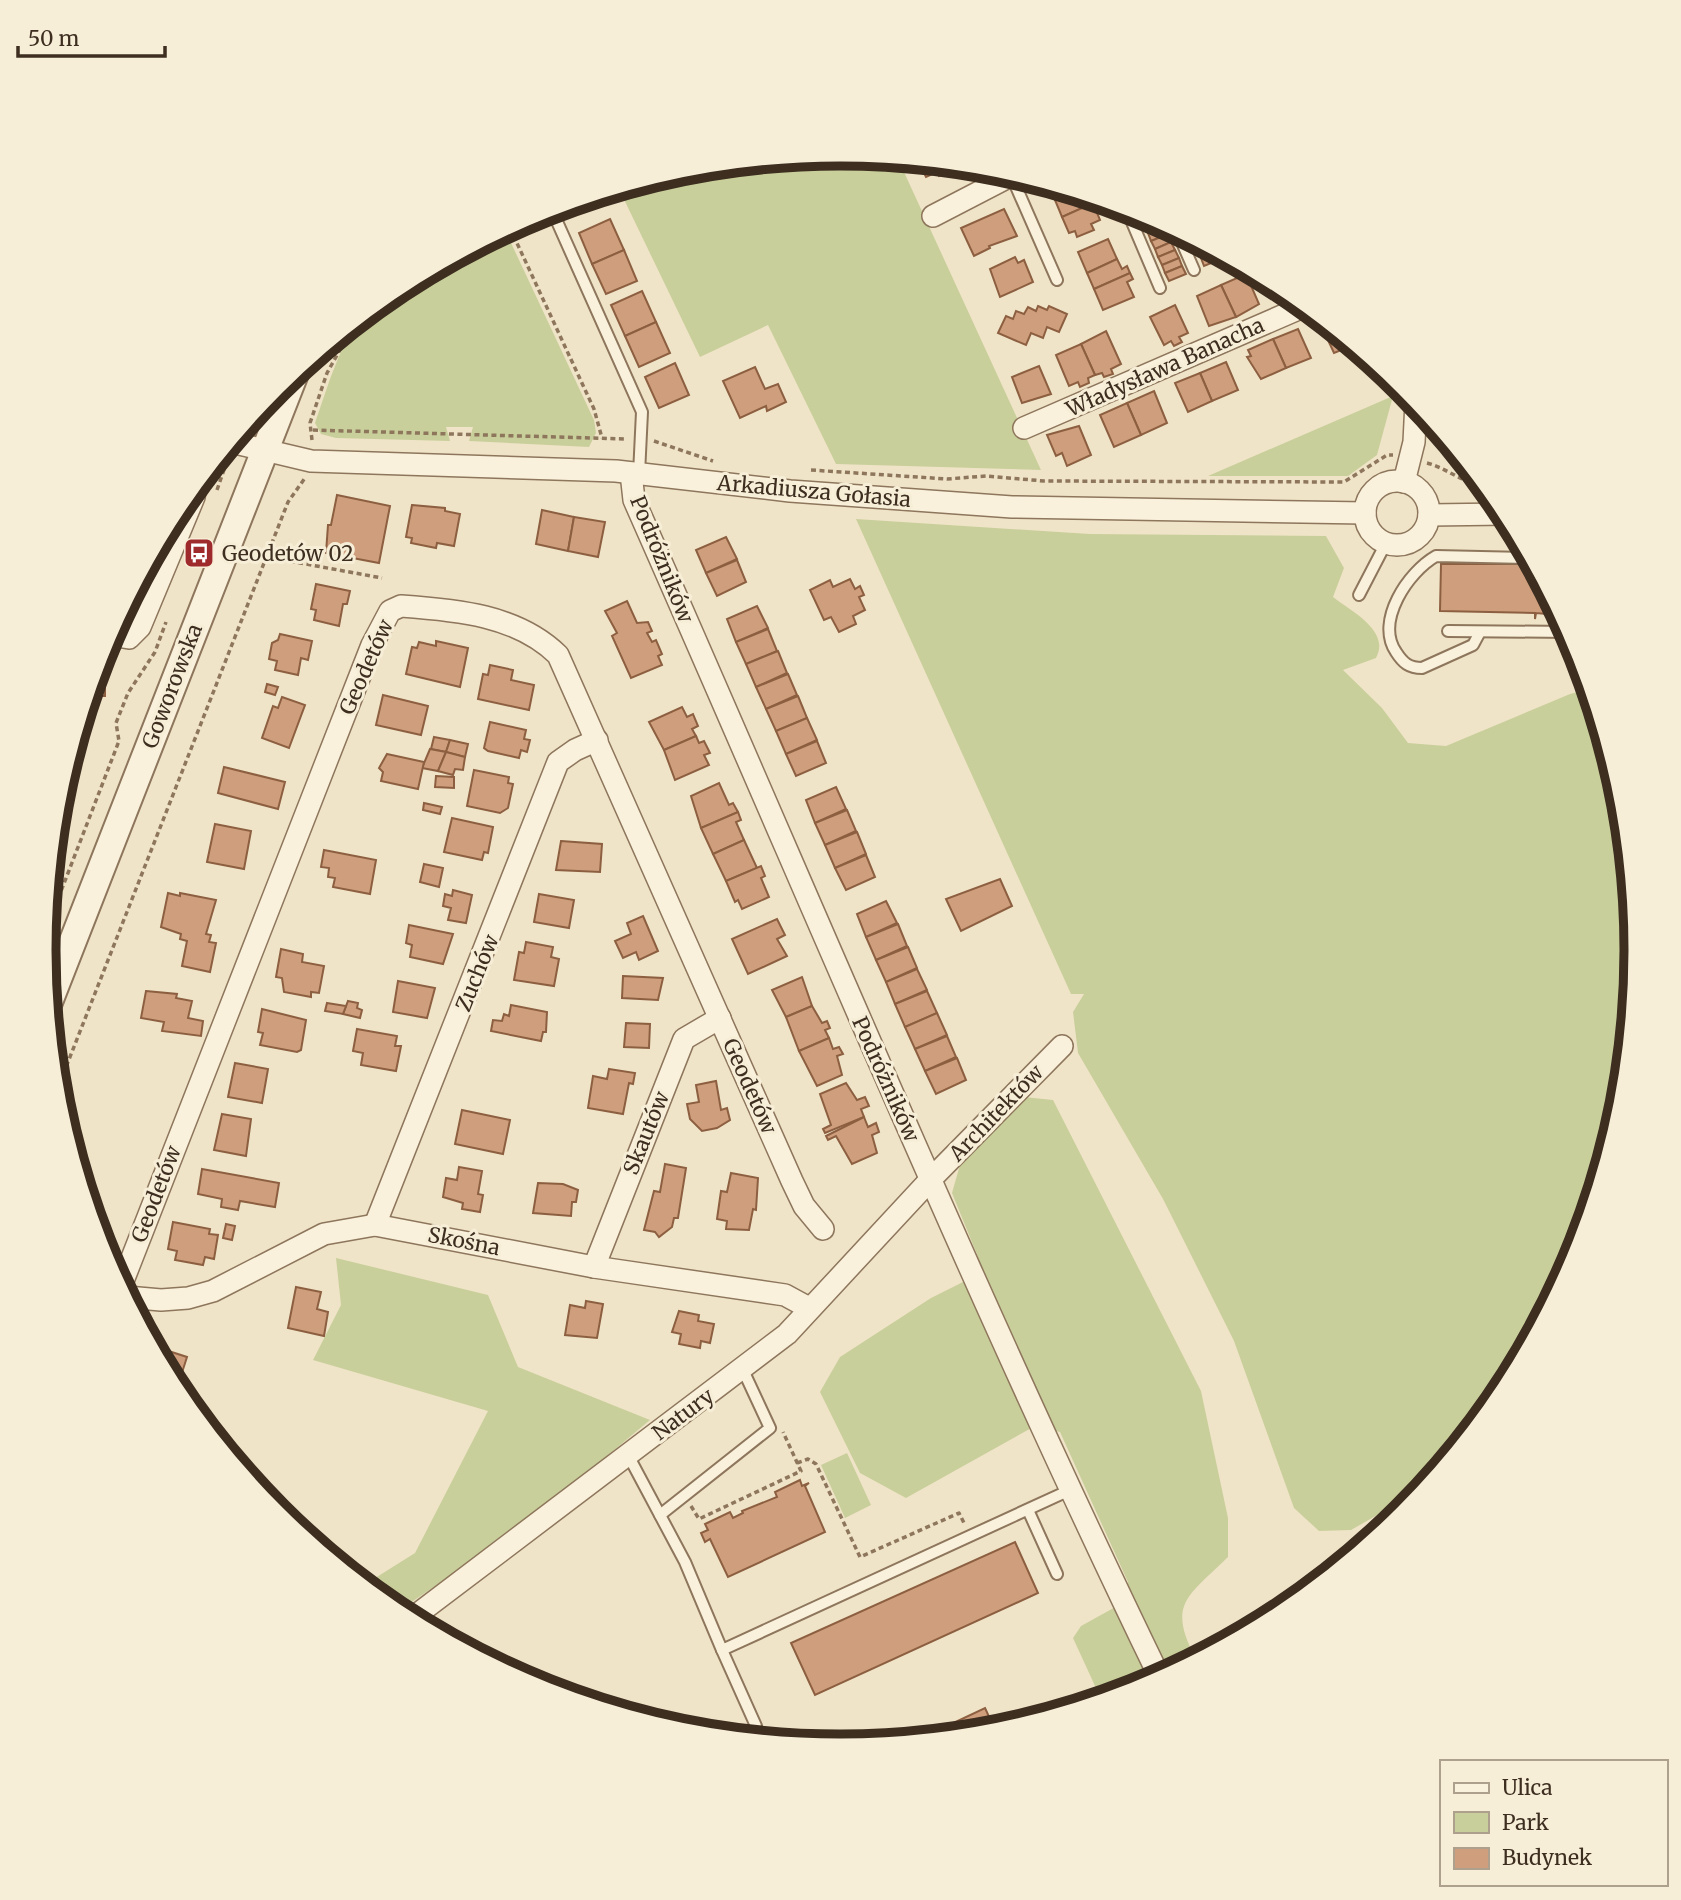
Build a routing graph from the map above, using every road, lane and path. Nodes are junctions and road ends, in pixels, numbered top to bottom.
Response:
1 (999, 182) edge
2 (1018, 186) edge
3 (933, 216) dead end
4 (556, 219) edge
5 (1132, 222) edge
6 (514, 237) edge
7 (1183, 244) edge
8 (1194, 270) dead end
9 (1057, 280) dead end
10 (1160, 288) dead end
11 (1294, 311) edge
12 (342, 345) edge
13 (335, 351) edge
14 (334, 358) junction
15 (286, 395) edge
16 (1414, 416) edge
17 (310, 423) dead end
18 (1024, 428) dead end
19 (313, 430) dead end
20 (602, 438) junction
21 (641, 440) junction
22 (241, 445) edge
23 (264, 449) junction
24 (1410, 458) junction
25 (716, 462) dead end
26 (802, 470) dead end
27 (635, 473) junction
28 (306, 477) dead end
29 (1404, 482) junction
30 (1472, 484) edge
31 (1365, 513) junction
32 (1493, 514) edge
33 (1429, 515) junction
34 (185, 519) edge
35 (1386, 543) junction
36 (273, 558) dead end
37 (1520, 558) edge
38 (382, 578) dead end
39 (1359, 595) dead end
40 (168, 617) dead end
41 (1448, 631) dead end
42 (1480, 632) junction
43 (1557, 632) edge
44 (122, 637) edge
45 (597, 740) junction
46 (58, 899) edge
47 (57, 981) edge
48 (720, 1017) junction
49 (1062, 1046) dead end
50 (66, 1068) edge
51 (930, 1180) junction
52 (375, 1225) junction
53 (823, 1229) dead end
54 (594, 1267) junction
55 (126, 1273) edge
56 (137, 1298) edge
57 (809, 1308) junction
58 (743, 1370) junction
59 (628, 1455) junction
60 (797, 1463) dead end
61 (1070, 1490) junction
62 (1028, 1510) junction
63 (660, 1515) junction
64 (970, 1536) junction
65 (1057, 1574) dead end
66 (421, 1612) edge
67 (722, 1650) junction
68 (1155, 1668) edge
69 (753, 1730) edge

1 - 3 street
2 - 9 lane
4 - 21 lane
5 - 10 lane
6 - 20 path
7 - 8 lane
11 - 18 street, Władysława Banacha
12 - 14 path
13 - 14 path
14 - 17 path
15 - 23 street, Goworowska
16 - 24 street
19 - 20 path
20 - 21 path
21 - 25 path
21 - 27 lane
22 - 23 street, Arkadiusza Gołasia
23 - 27 street, Arkadiusza Gołasia
23 - 47 street, Goworowska
24 - 26 path
24 - 29 street
24 - 30 path
27 - 31 street, Arkadiusza Gołasia
27 - 51 street, Podróżników
28 - 50 path
29 - 31 street
29 - 33 street
31 - 35 street
32 - 33 street
33 - 35 street
34 - 44 street
35 - 39 lane
36 - 38 path
37 - 42 lane
40 - 46 path
41 - 42 lane
42 - 43 lane
45 - 48 street, Geodetów
45 - 52 street, Zuchów
45 - 55 street, Geodetów
48 - 53 street, Geodetów
48 - 54 street, Skautów
49 - 51 street, Architektów
51 - 57 street, Natury
51 - 61 street, Podróżników
52 - 54 street, Skośna
52 - 56 street, Skośna
54 - 57 street, Skośna
57 - 58 street, Natury
58 - 59 street, Natury
58 - 63 lane
59 - 63 lane
59 - 66 street, Natury
60 - 64 path
61 - 62 lane
61 - 68 street, Podróżników
62 - 64 lane
62 - 65 lane
63 - 67 lane
64 - 67 lane
67 - 69 lane

